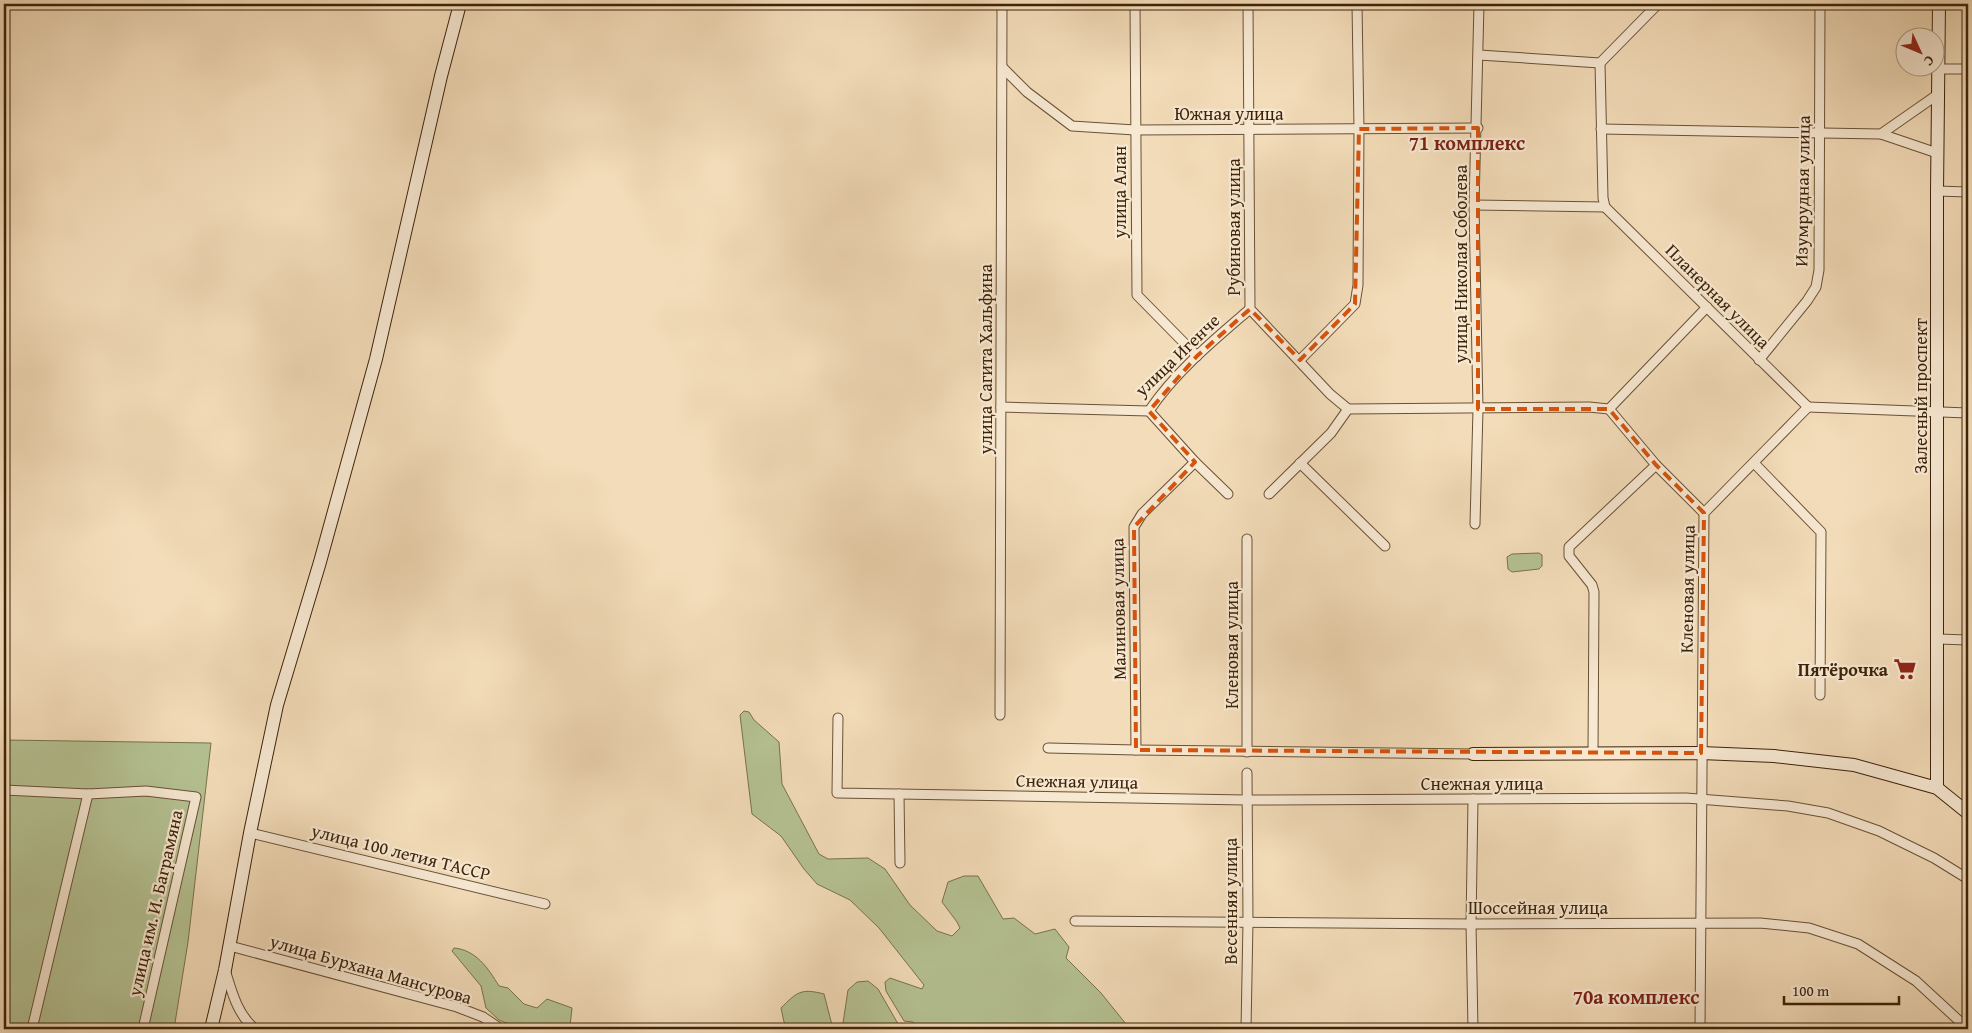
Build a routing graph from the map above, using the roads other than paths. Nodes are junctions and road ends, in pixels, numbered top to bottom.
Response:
1 (460, 4) edge
2 (1002, 4) edge
3 (1135, 4) edge
4 (1248, 4) edge
5 (1357, 4) edge
6 (1479, 4) edge
7 (1658, 4) edge
8 (1820, 4) edge
9 (1939, 4) edge
10 (1939, 28) edge
11 (1479, 54) junction
12 (1600, 63) junction
13 (1002, 67) junction
14 (1944, 69) edge
15 (1968, 69) edge
16 (1938, 78) edge
17 (1938, 95) junction
18 (1478, 128) junction
19 (1248, 129) junction
20 (1359, 129) junction
21 (1601, 129) junction
22 (1135, 130) junction
23 (1819, 134) junction
24 (1881, 134) junction
25 (1937, 153) junction
26 (1937, 191) junction
27 (1968, 192) edge
28 (1474, 205) junction
29 (1605, 206) junction
30 (1707, 307) junction
31 (1250, 309) junction
32 (1197, 356) junction
33 (1300, 360) junction
34 (1759, 360) junction
35 (1001, 407) junction
36 (1808, 407) junction
37 (1348, 409) junction
38 (1478, 409) junction
39 (1609, 409) junction
40 (1149, 410) junction
41 (1938, 412) junction
42 (1968, 413) edge
43 (1195, 462) junction
44 (1300, 463) junction
45 (1754, 464) junction
46 (1656, 465) junction
47 (1228, 494) dead end
48 (1269, 494) dead end
49 (1704, 513) junction
50 (1475, 524) dead end
51 (1247, 539) dead end
52 (1385, 546) dead end
53 (1938, 640) junction
54 (1968, 640) edge
55 (1820, 695) dead end
56 (1000, 715) dead end
57 (838, 718) dead end
58 (1048, 748) dead end
59 (1136, 750) junction
60 (1247, 752) junction
61 (1701, 753) junction
62 (1473, 754) joint
63 (1593, 754) junction
64 (1247, 773) dead end
65 (1937, 788) junction
66 (4, 790) edge
67 (88, 794) junction
68 (900, 794) junction
69 (1473, 799) junction
70 (1701, 799) junction
71 (1246, 800) junction
72 (1968, 813) edge
73 (250, 833) junction
74 (900, 863) dead end
75 (1968, 879) edge
76 (544, 904) dead end
77 (1075, 921) dead end
78 (1248, 922) junction
79 (1471, 924) junction
80 (1700, 924) junction
81 (230, 946) junction
82 (225, 970) junction
83 (32, 1029) edge
84 (143, 1029) edge
85 (211, 1029) edge
86 (255, 1029) edge
87 (501, 1029) edge
88 (1246, 1029) edge
89 (1472, 1029) edge
90 (1700, 1029) edge
91 (1968, 1029) edge

1 - 73 street
2 - 13 street, улица Сагита Хальфина
3 - 22 street, улица Алан
4 - 19 street, Рубиновая улица
5 - 20 street
6 - 11 street, улица Николая Соболева
7 - 12 street
8 - 23 street, Изумрудная улица
9 - 10 street, Залесный проспект
11 - 12 street
11 - 18 street, улица Николая Соболева
12 - 21 street
13 - 22 street, Южная улица
13 - 35 street, улица Сагита Хальфина
14 - 15 street
16 - 17 street, Залесный проспект
17 - 24 street
17 - 25 street, Залесный проспект
18 - 20 street, Южная улица
18 - 28 street, улица Николая Соболева
19 - 20 street, Южная улица
19 - 22 street, Южная улица
19 - 31 street, Рубиновая улица
20 - 33 street
21 - 23 street
21 - 29 street
22 - 32 street, улица Алан
23 - 24 street
23 - 34 street, Изумрудная улица
24 - 25 street
25 - 26 street, Залесный проспект
26 - 27 street
26 - 41 street, Залесный проспект
28 - 29 street
28 - 38 street, улица Николая Соболева
29 - 30 street, Планерная улица
30 - 34 street, Планерная улица
30 - 39 street
31 - 32 street, улица Игенче
31 - 33 street, Рубиновая улица
32 - 40 street, улица Игенче
33 - 37 street, Рубиновая улица
34 - 36 street, Планерная улица
35 - 40 street, улица Игенче
35 - 56 street, улица Сагита Хальфина
36 - 41 street
36 - 45 street, Кленовая улица
37 - 38 street
37 - 44 street
38 - 39 street
38 - 50 street, улица Николая Соболева
39 - 46 street
40 - 43 street
41 - 42 street
41 - 53 street, Залесный проспект
43 - 47 street
43 - 59 street, Малиновая улица
44 - 48 street
44 - 52 street
45 - 49 street, Кленовая улица
45 - 55 street
46 - 49 street
46 - 63 street
49 - 61 street, Кленовая улица
51 - 60 street, Кленовая улица
53 - 54 street
53 - 65 street, Залесный проспект
57 - 68 street, Снежная улица
58 - 59 street
59 - 60 street
60 - 62 street
61 - 63 street
61 - 65 street
61 - 70 street, Кленовая улица
62 - 63 street
64 - 71 street, Весенняя улица
65 - 72 street
66 - 67 street, улица им. И. Баграмяна
67 - 83 street
67 - 84 street, улица им. И. Баграмяна
68 - 71 street, Снежная улица
68 - 74 street
69 - 70 street, Снежная улица
69 - 71 street, Снежная улица
69 - 79 street
70 - 75 street, Снежная улица
70 - 80 street, Кленовая улица
71 - 78 street, Весенняя улица
73 - 76 street, улица 100 летия ТАССР
73 - 81 street
77 - 78 street, Шоссейная улица
78 - 79 street, Шоссейная улица
78 - 88 street, Весенняя улица
79 - 80 street, Шоссейная улица
79 - 89 street
80 - 90 street, Кленовая улица
80 - 91 street, Шоссейная улица
81 - 82 street
81 - 87 street, улица Бурхана Мансурова
82 - 85 street
82 - 86 street

